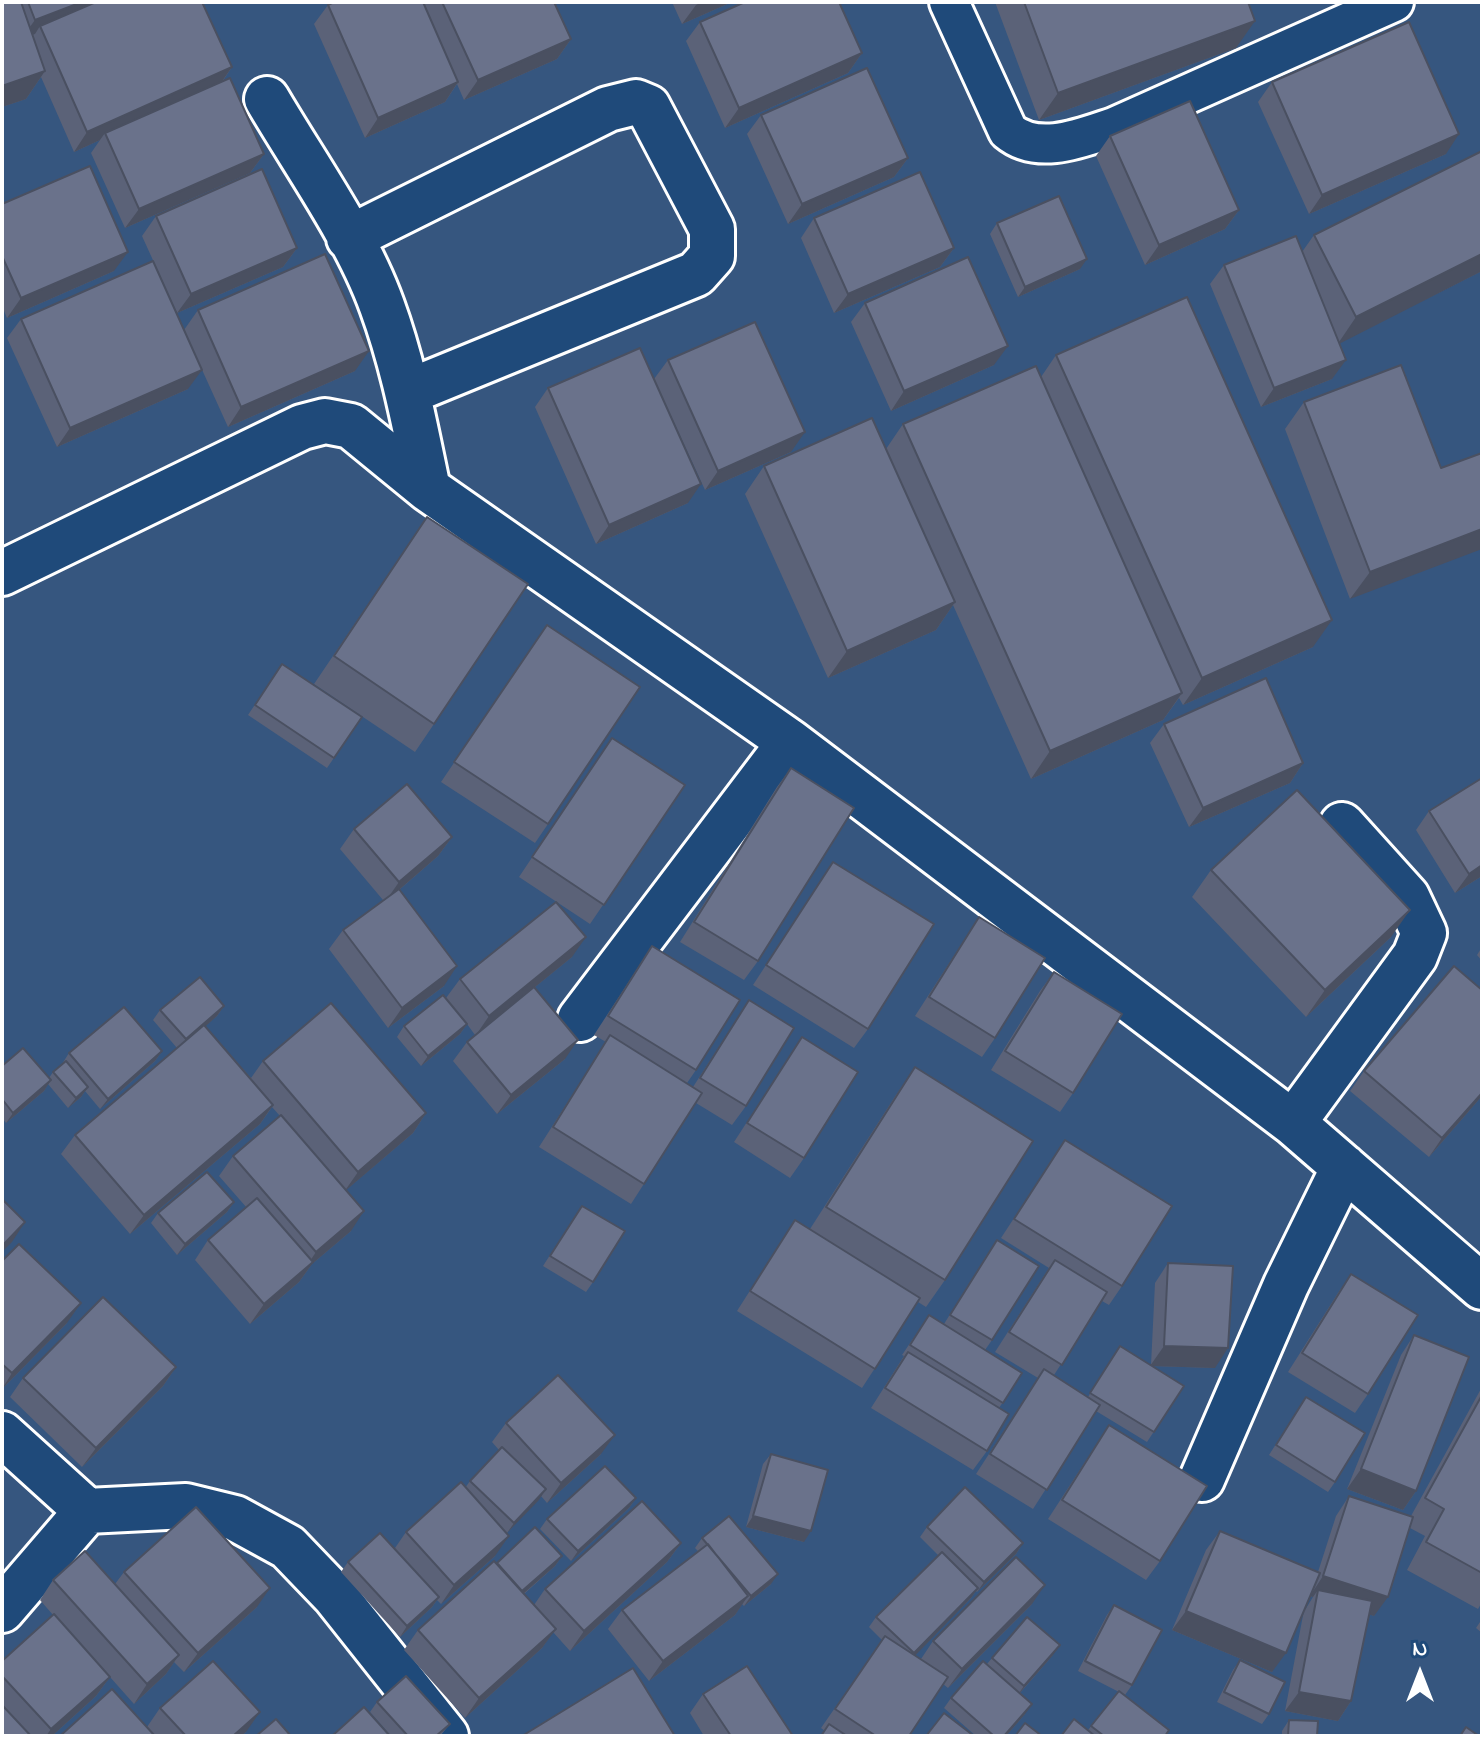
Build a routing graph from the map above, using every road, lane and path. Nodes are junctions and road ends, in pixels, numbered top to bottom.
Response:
1 (949, 2) edge
2 (1394, 2) edge
3 (267, 99) dead end
4 (349, 238) junction
5 (408, 392) junction
6 (428, 489) junction
7 (7, 571) edge
8 (790, 742) junction
9 (1342, 825) dead end
10 (580, 1019) dead end
11 (1293, 1123) junction
12 (1344, 1167) junction
13 (1482, 1287) edge
14 (2, 1434) edge
15 (1202, 1479) edge
16 (87, 1511) junction
17 (2, 1610) edge
18 (446, 1736) edge

1 - 2 lane
3 - 4 street
4 - 5 street
4 - 5 street
5 - 6 street
6 - 7 street
6 - 8 street
8 - 10 street
8 - 11 street
9 - 11 street
11 - 12 street
12 - 13 street
12 - 15 street
14 - 16 street
16 - 17 street
16 - 18 street

